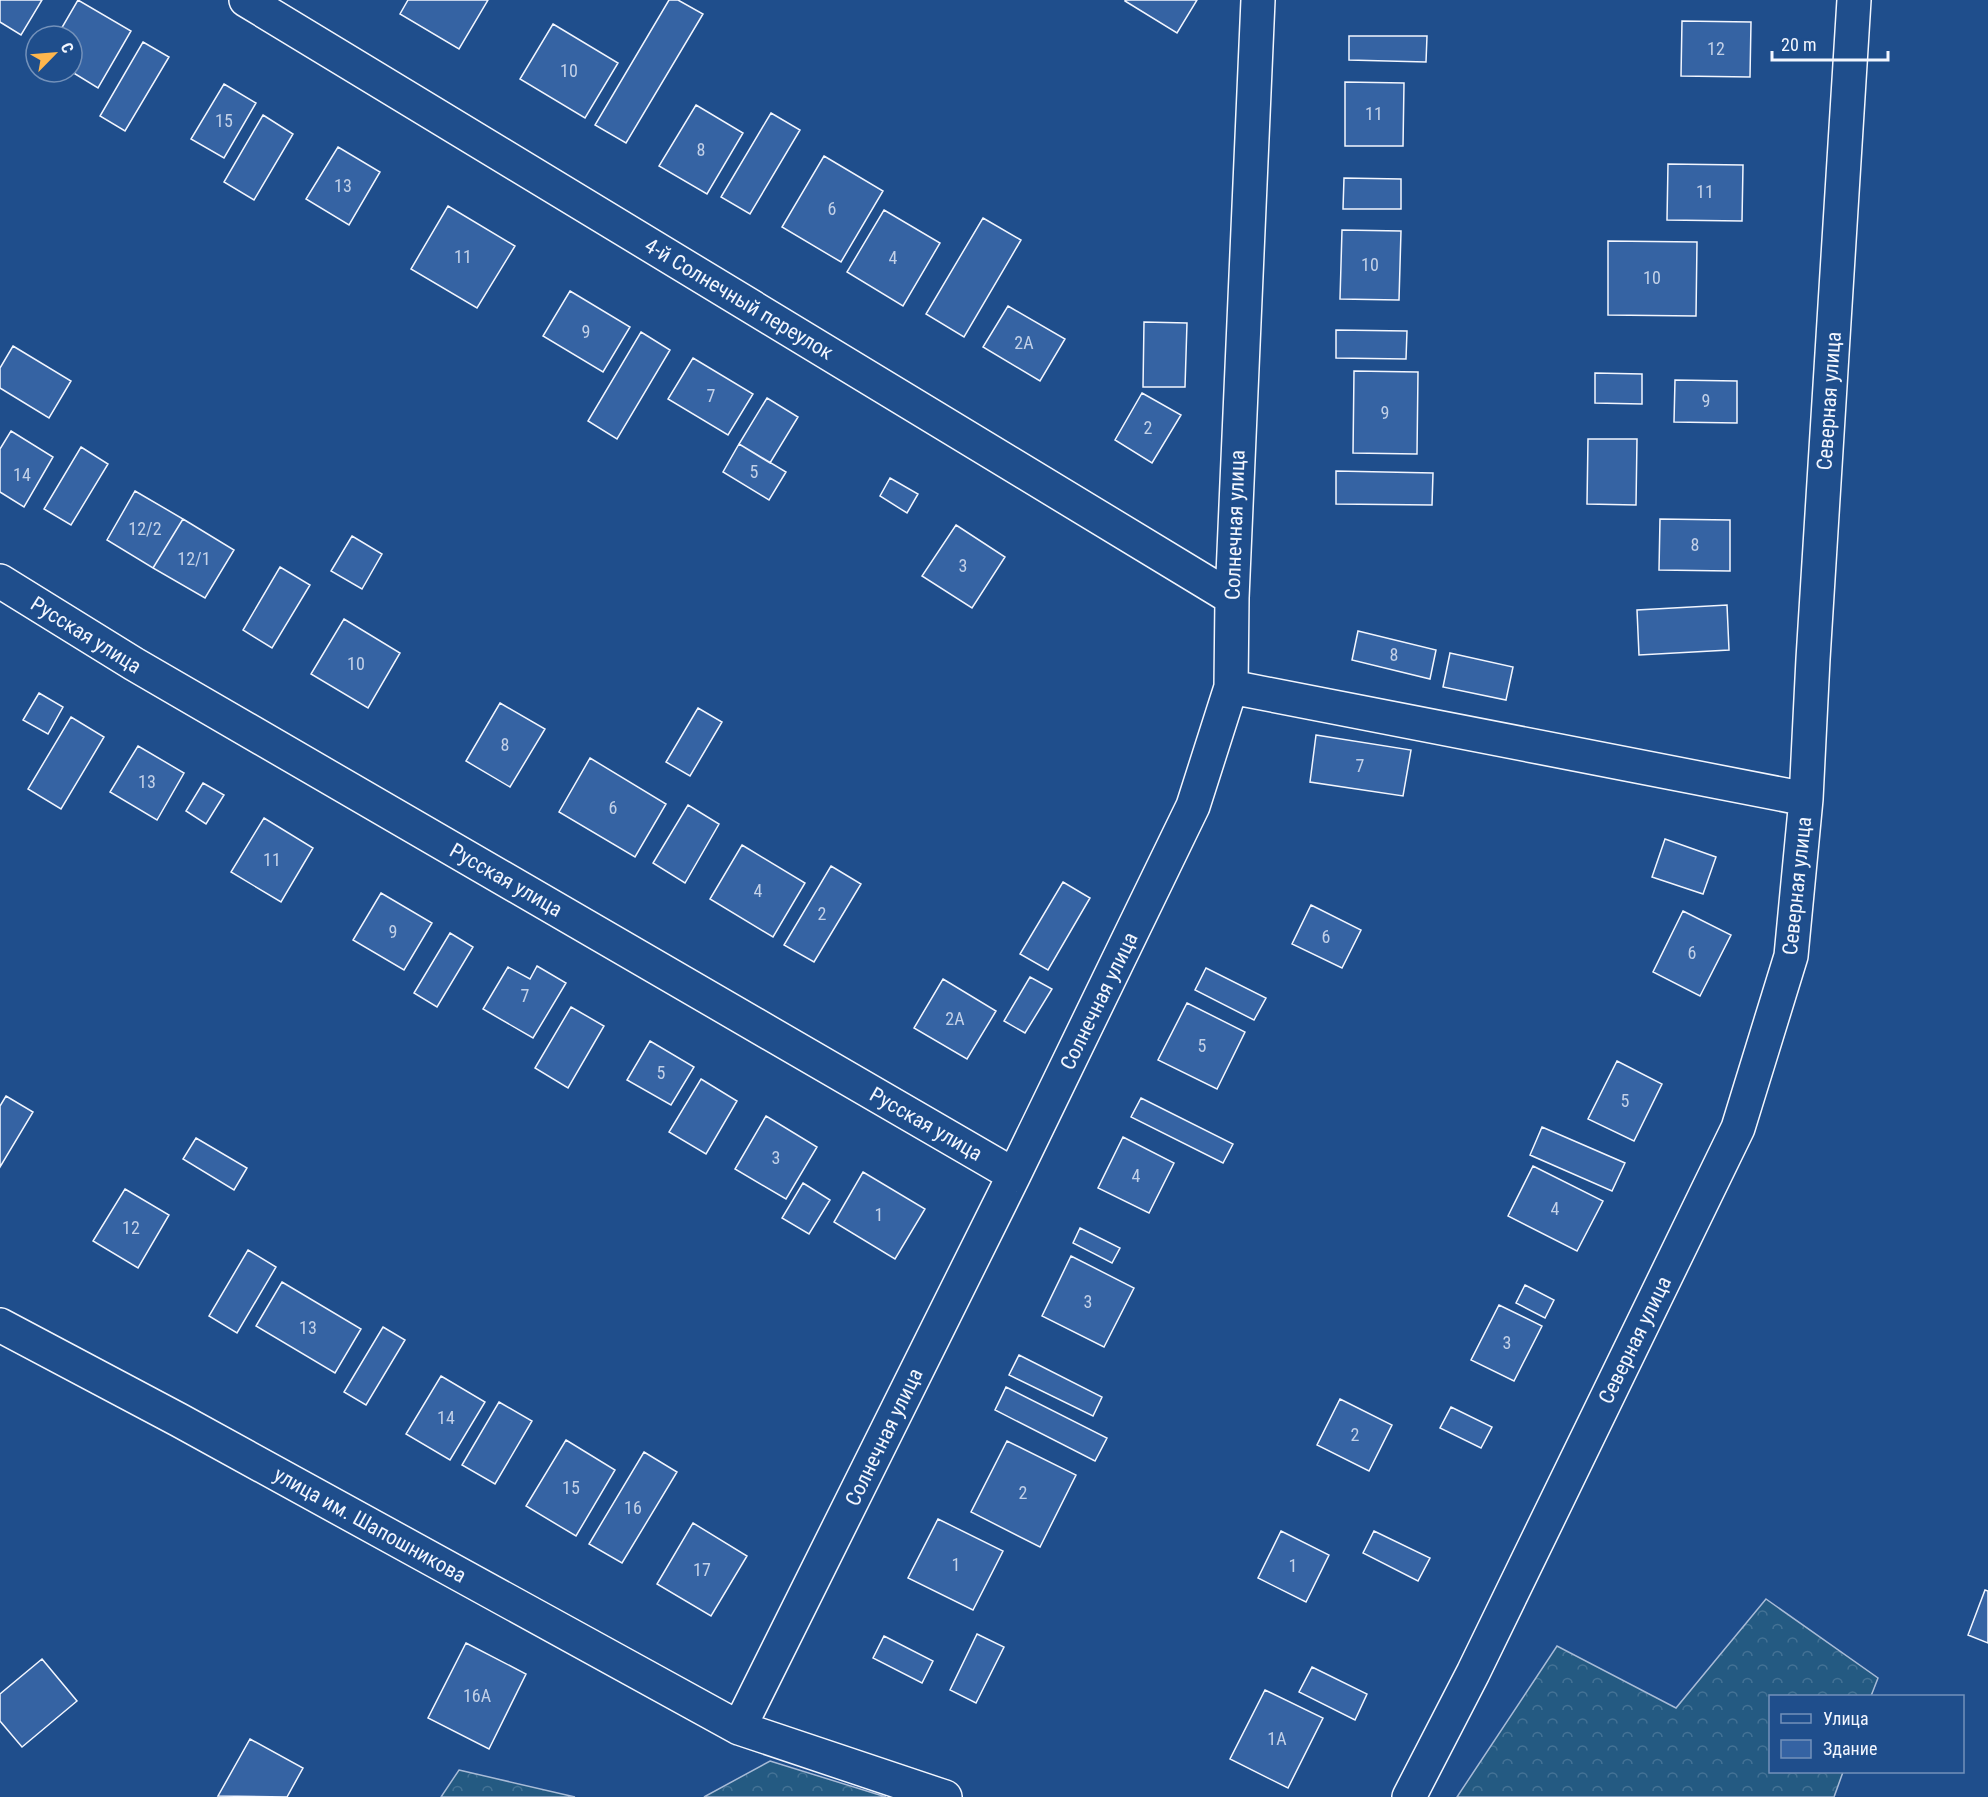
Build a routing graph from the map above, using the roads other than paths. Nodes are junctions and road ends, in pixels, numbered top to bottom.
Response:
1 (246, 0) edge
2 (1257, 0) edge
3 (1854, 0) edge
4 (0, 581) edge
5 (1232, 598) junction
6 (1231, 687) junction
7 (1806, 800) junction
8 (1014, 1175) junction
9 (0, 1325) edge
10 (739, 1728) junction
11 (945, 1797) edge
12 (1409, 1797) edge

1 - 5 street, 4-й Солнечный переулок
2 - 5 street, Солнечная улица
3 - 7 street, Северная улица
4 - 8 street, Русская улица
5 - 6 street, Солнечная улица
6 - 7 street
6 - 8 street, Солнечная улица
7 - 12 street, Северная улица
8 - 10 street, Солнечная улица
9 - 10 street, улица им. Шапошникова
10 - 11 street

